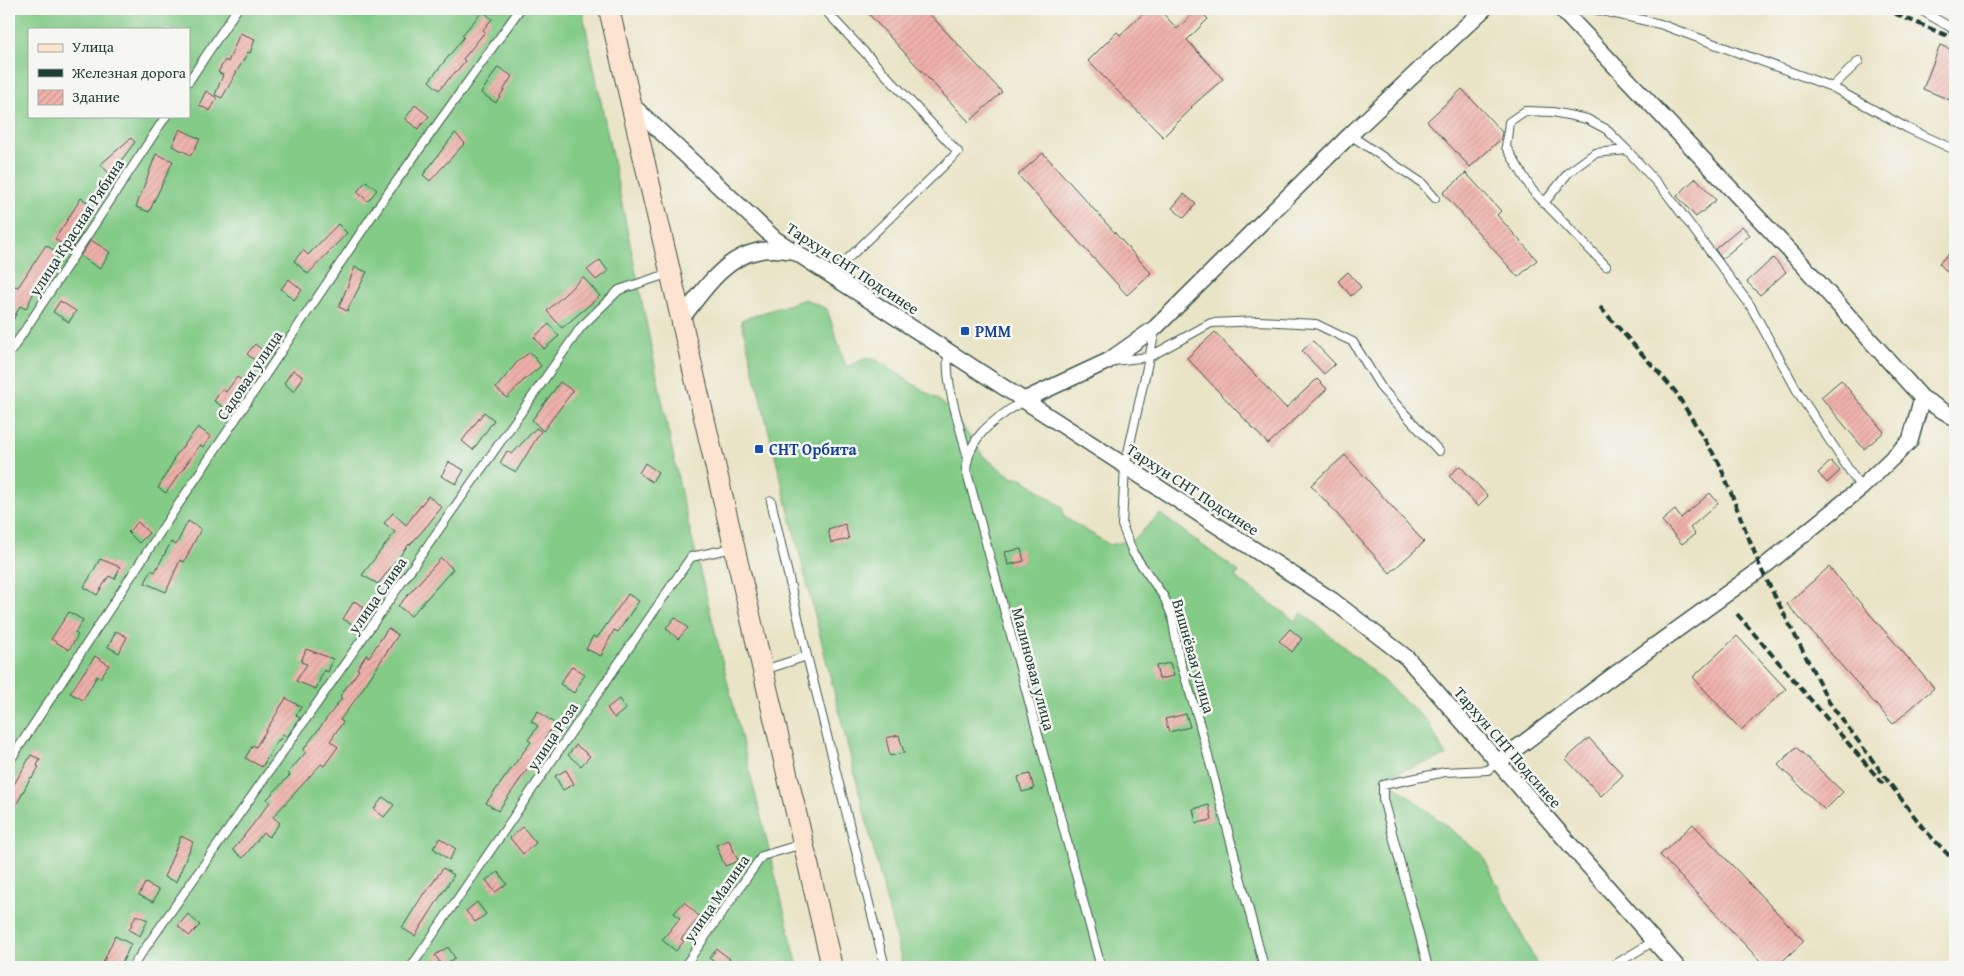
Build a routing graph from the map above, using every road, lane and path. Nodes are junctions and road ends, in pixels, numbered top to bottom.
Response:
1 (237, 9) edge
2 (520, 9) edge
3 (609, 9) edge
4 (824, 9) edge
5 (1484, 9) edge
6 (1561, 9) edge
7 (1594, 9) edge
8 (1919, 9) edge
9 (1955, 30) edge
10 (1860, 61) dead end
11 (190, 80) edge
12 (1832, 87) junction
13 (632, 105) junction
14 (165, 118) edge
15 (1350, 135) junction
16 (1627, 150) junction
17 (1955, 150) edge
18 (1435, 198) dead end
19 (1544, 203) junction
20 (795, 252) junction
21 (1606, 266) dead end
22 (672, 272) junction
23 (831, 275) junction
24 (682, 318) junction
25 (1155, 328) junction
26 (948, 352) junction
27 (9, 354) edge
28 (1149, 357) junction
29 (1108, 361) junction
30 (1922, 398) junction
31 (1024, 400) junction
32 (1955, 418) edge
33 (1439, 451) dead end
34 (968, 455) junction
35 (1125, 466) junction
36 (1861, 488) junction
37 (771, 501) dead end
38 (735, 547) junction
39 (807, 656) junction
40 (763, 670) junction
41 (9, 762) edge
42 (1498, 762) junction
43 (804, 843) junction
44 (1654, 941) junction
45 (132, 967) edge
46 (411, 967) edge
47 (684, 967) edge
48 (832, 967) edge
49 (885, 967) edge
50 (1101, 967) edge
51 (1264, 967) edge
52 (1428, 967) edge
53 (1612, 967) edge
54 (1677, 967) edge

1 - 11 lane
2 - 41 lane, Садовая улица
3 - 13 main road
4 - 23 lane
5 - 15 street
6 - 30 street
7 - 12 lane
8 - 9 lane
10 - 12 lane
12 - 17 lane
13 - 20 street, Тархун СНТ Подсинее
13 - 22 main road
14 - 27 lane, улица Красная Рябина
15 - 18 lane
15 - 25 street
16 - 19 lane
16 - 19 lane
16 - 36 lane
19 - 21 lane
20 - 23 street, Тархун СНТ Подсинее
20 - 24 street
22 - 24 main road
22 - 45 lane, улица Слива
23 - 26 street, Тархун СНТ Подсинее
24 - 38 main road
25 - 28 lane, Вишнёвая улица
25 - 29 street
26 - 31 street, Тархун СНТ Подсинее
26 - 34 lane, Малиновая улица
28 - 29 lane
28 - 33 lane
28 - 35 lane, Вишнёвая улица
29 - 31 street
30 - 32 street
30 - 36 street
31 - 34 lane
31 - 35 street, Тархун СНТ Подсинее
34 - 50 lane, Малиновая улица
35 - 42 street, Тархун СНТ Подсинее
35 - 51 lane, Вишнёвая улица
36 - 42 street
37 - 39 lane
38 - 40 main road
38 - 46 lane, улица Роза
39 - 40 lane
39 - 49 lane
40 - 43 main road
42 - 44 street, Тархун СНТ Подсинее
42 - 52 lane
43 - 47 lane, улица Малина
43 - 48 main road
44 - 53 lane
44 - 54 street, Тархун СНТ Подсинее

